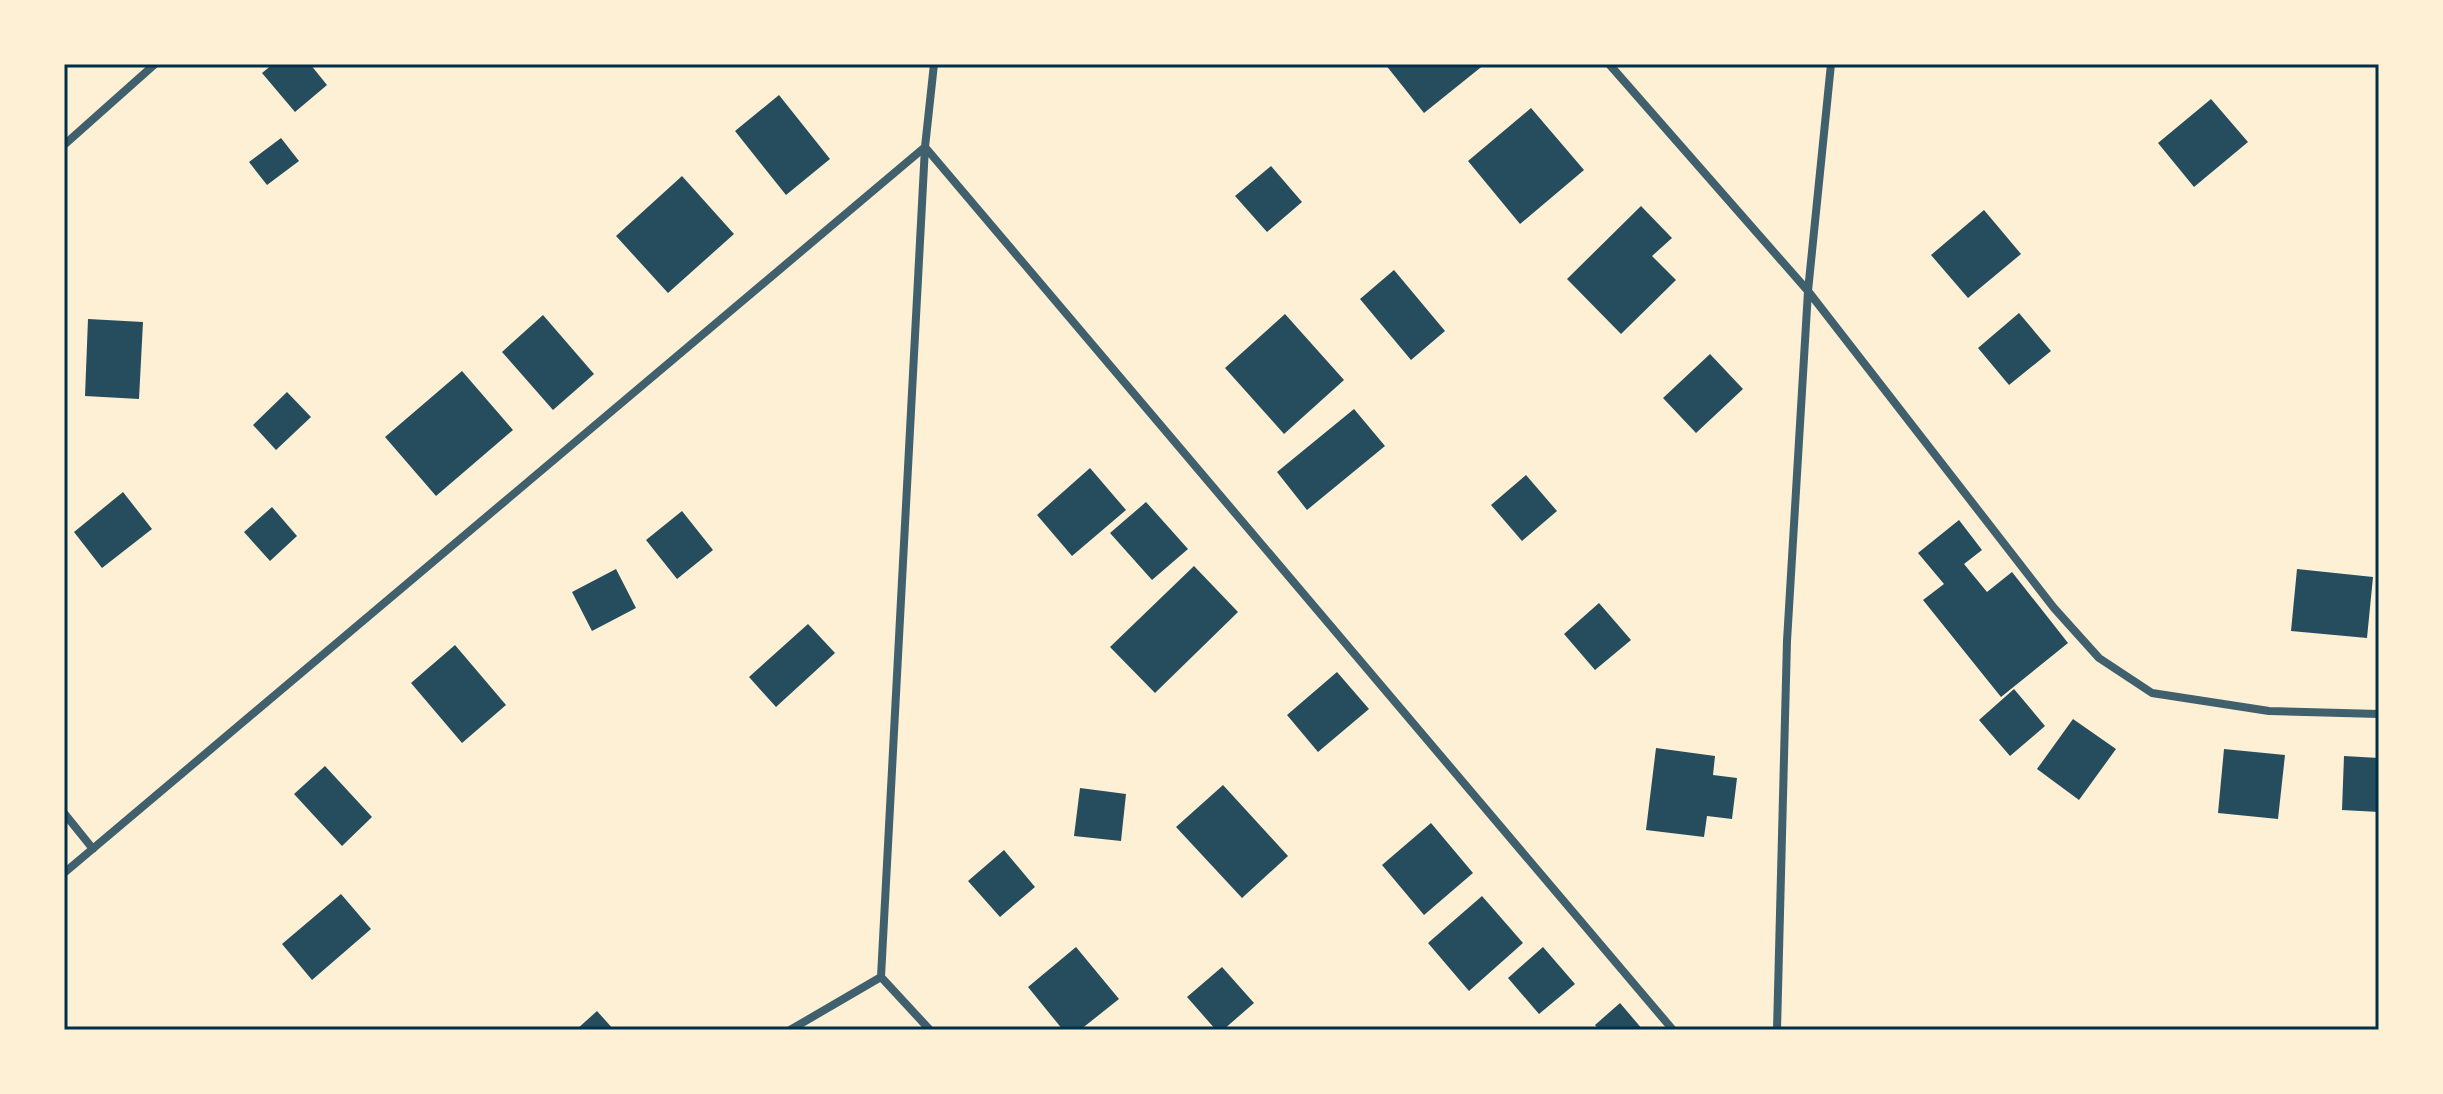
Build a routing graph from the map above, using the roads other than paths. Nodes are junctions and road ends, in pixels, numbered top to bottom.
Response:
1 (155, 64) edge
2 (934, 64) edge
3 (1609, 64) edge
4 (1831, 64) edge
5 (64, 145) edge
6 (925, 147) junction
7 (1808, 291) junction
8 (2379, 714) edge
9 (64, 813) edge
10 (93, 849) junction
11 (64, 873) edge
12 (881, 977) junction
13 (790, 1030) edge
14 (930, 1030) edge
15 (1673, 1030) edge
16 (1777, 1030) edge

1 - 5 street
2 - 6 street
3 - 7 street
4 - 7 street
6 - 10 street
6 - 12 street
6 - 15 street
7 - 8 street
7 - 16 street
9 - 10 street
10 - 11 street
12 - 13 street
12 - 14 street

